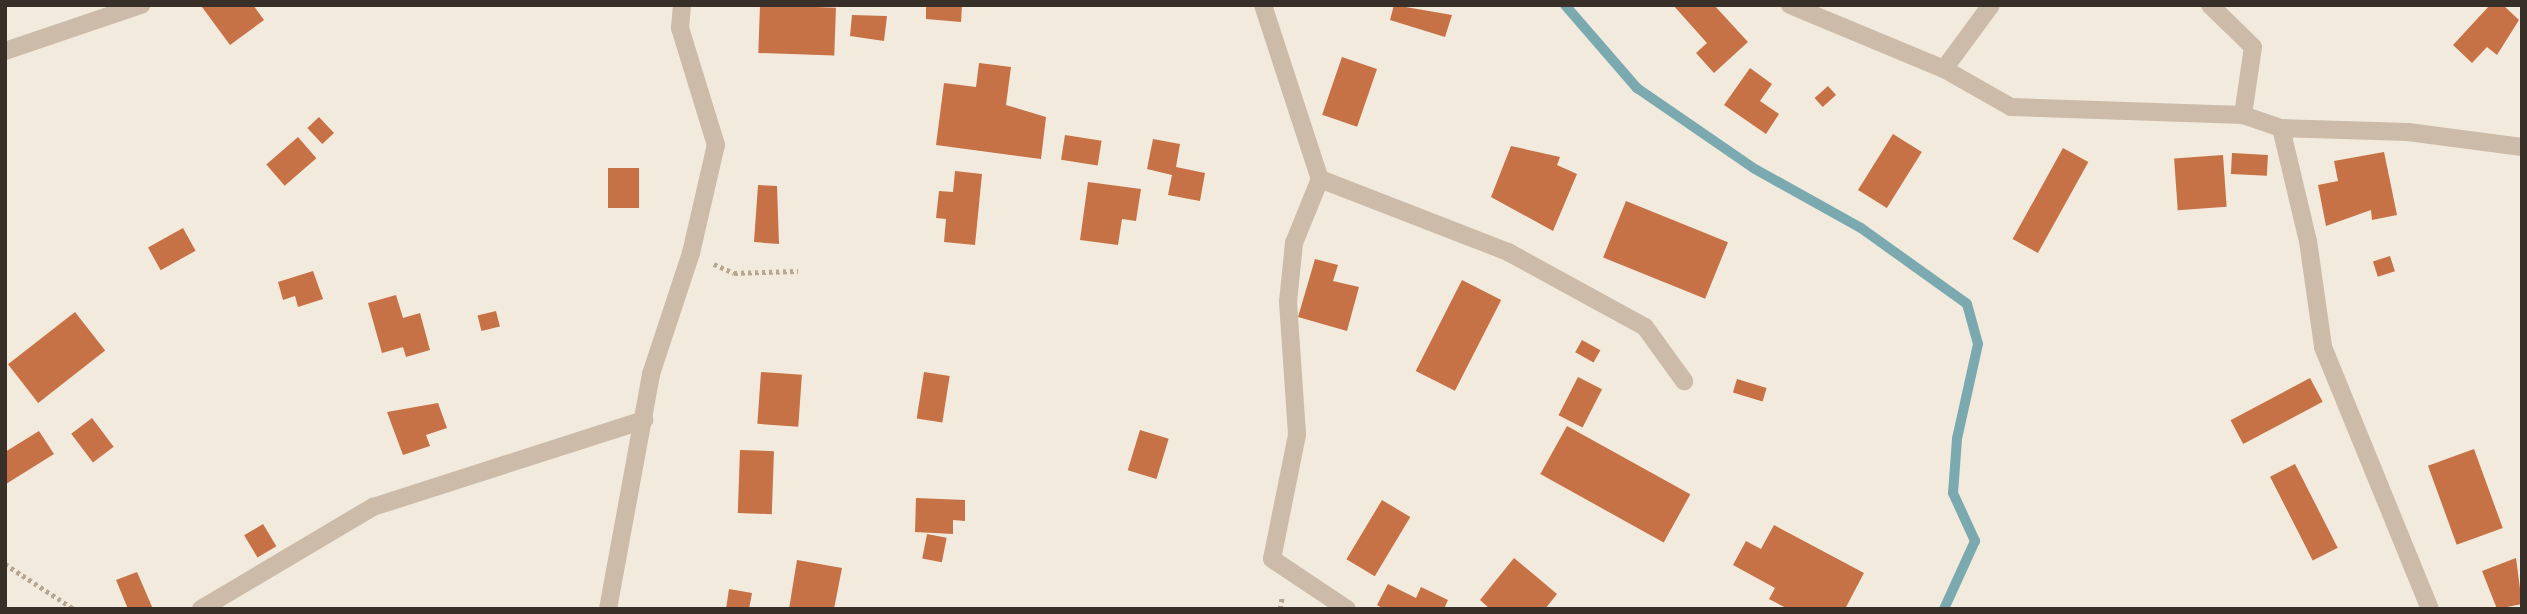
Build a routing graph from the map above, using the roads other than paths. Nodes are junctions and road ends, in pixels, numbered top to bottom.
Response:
1 (141, 5) edge
2 (682, 5) edge
3 (1263, 5) edge
4 (1790, 5) edge
5 (1991, 5) edge
6 (2210, 5) edge
7 (5, 51) edge
8 (1944, 69) junction
9 (2243, 115) junction
10 (2281, 128) junction
11 (2522, 147) edge
12 (1320, 179) junction
13 (1684, 382) dead end
14 (644, 420) junction
15 (201, 609) edge
16 (608, 609) edge
17 (1347, 609) edge
18 (2430, 609) edge

1 - 7 street
2 - 14 street
3 - 12 street
4 - 8 street
5 - 8 street
6 - 9 street
8 - 9 street
9 - 10 street
10 - 11 street
10 - 18 street
12 - 13 street
12 - 17 street
14 - 15 street
14 - 16 street

